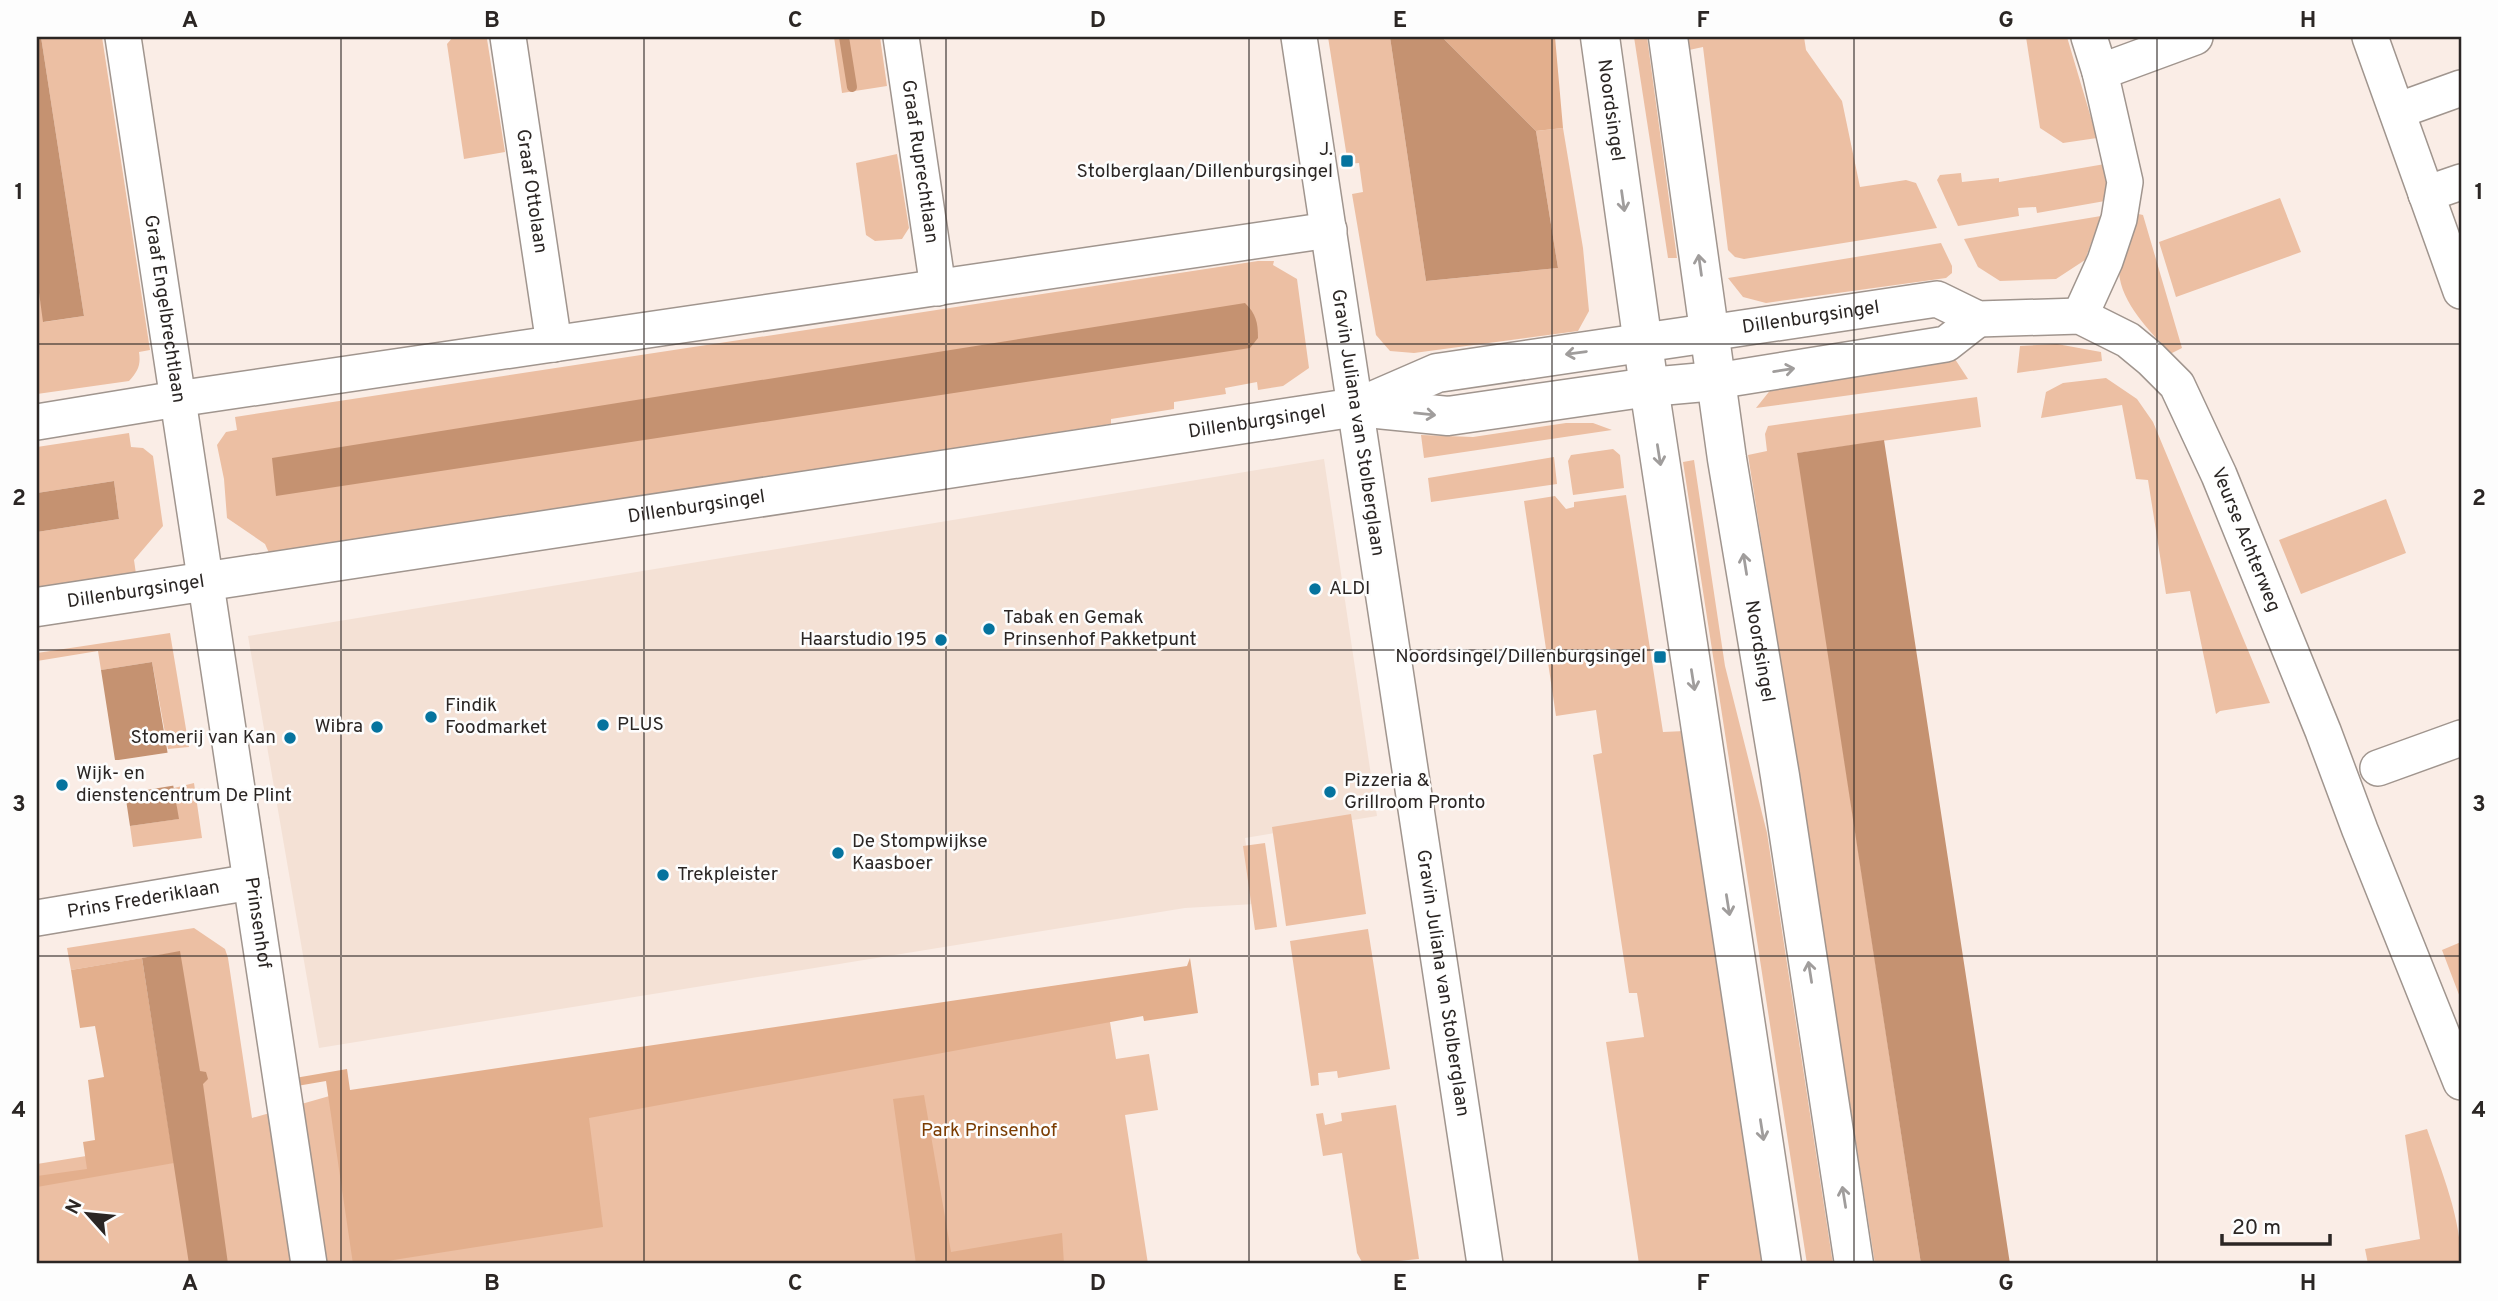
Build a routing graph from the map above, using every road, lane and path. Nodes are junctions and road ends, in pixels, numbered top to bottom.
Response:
1 (123, 37) edge
2 (508, 37) edge
3 (901, 37) edge
4 (1299, 37) edge
5 (1601, 37) edge
6 (1668, 37) edge
7 (2088, 37) edge
8 (2195, 37) edge
9 (2370, 37) edge
10 (2099, 72) junction
11 (2461, 88) edge
12 (2397, 111) junction
13 (2461, 182) edge
14 (2427, 194) junction
15 (1329, 230) junction
16 (2460, 282) edge
17 (938, 288) junction
18 (2080, 316) junction
19 (1978, 319) junction
20 (1709, 333) junction
21 (554, 344) junction
22 (1643, 344) junction
23 (1716, 381) junction
24 (1649, 387) junction
25 (177, 399) junction
26 (1357, 407) junction
27 (37, 422) edge
28 (205, 580) junction
29 (37, 607) edge
30 (2461, 738) edge
31 (2378, 768) dead end
32 (251, 882) junction
33 (37, 918) edge
34 (2461, 1082) edge
35 (309, 1264) edge
36 (1485, 1264) edge
37 (1782, 1264) edge
38 (1854, 1264) edge

1 - 25 street, Graaf Engelbrechtlaan
2 - 21 street, Graaf Ottolaan
3 - 17 street, Graaf Ruprechtlaan
4 - 15 street, Gravin Juliana van Stolberglaan
5 -> 22 main road, Noordsingel
20 -> 6 main road, Noordsingel
7 - 10 street
8 - 10 street
9 - 12 street
10 - 18 street
11 - 12 street
12 - 14 street
13 - 14 street
14 - 16 street
15 - 17 street
15 - 26 street, Gravin Juliana van Stolberglaan
17 - 21 street
18 - 19 street, Dillenburgsingel
18 - 34 street, Veurse Achterweg
19 - 20 street, Dillenburgsingel
23 -> 19 street, Dillenburgsingel
20 - 22 main road, Dillenburgsingel
20 - 23 main road, Noordsingel
21 - 25 street
22 - 24 main road, Noordsingel
22 -> 26 main road, Dillenburgsingel
23 - 24 main road, Dillenburgsingel
38 -> 23 main road, Noordsingel
26 -> 24 main road, Dillenburgsingel
24 -> 37 main road, Noordsingel
25 - 27 street
25 - 28 street, Graaf Engelbrechtlaan
26 - 28 main road, Dillenburgsingel
26 - 36 street, Gravin Juliana van Stolberglaan
28 - 29 main road, Dillenburgsingel
28 - 32 street, Prinsenhof
30 - 31 street
32 - 33 street, Prins Frederiklaan
32 - 35 street, Prinsenhof

